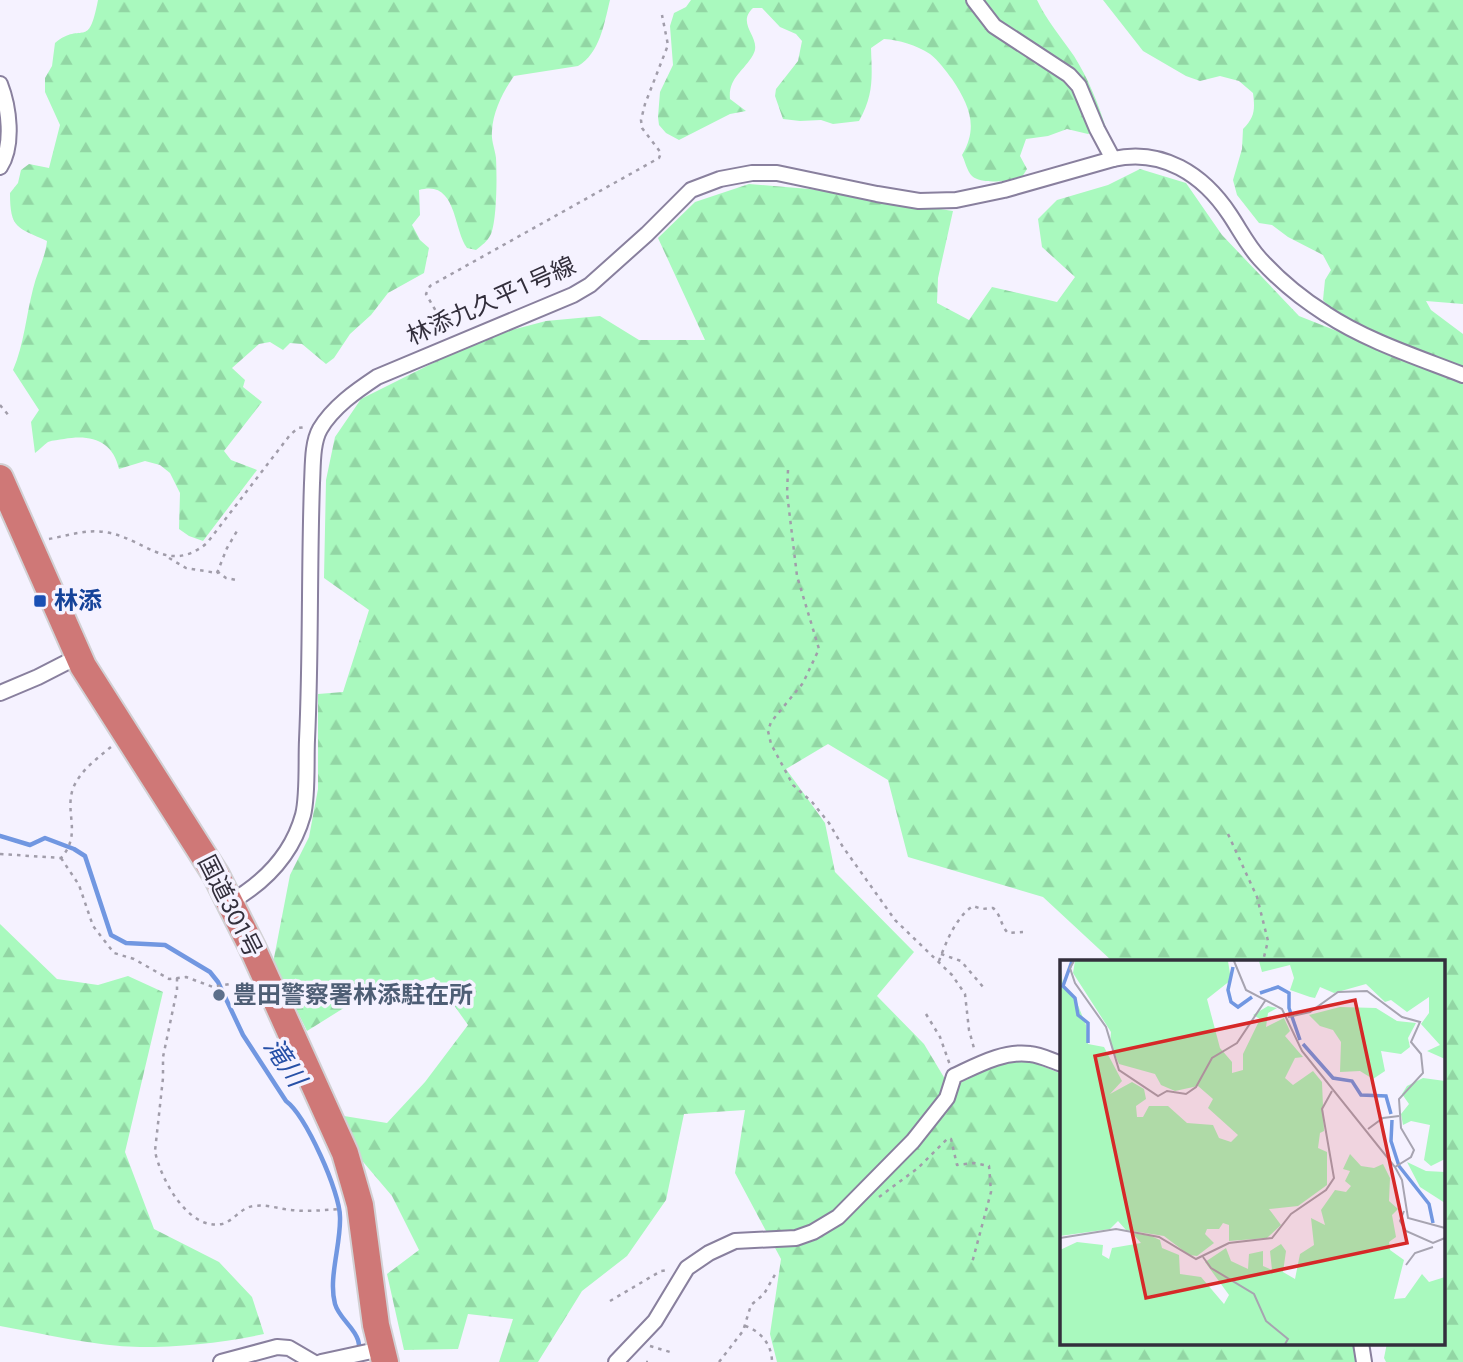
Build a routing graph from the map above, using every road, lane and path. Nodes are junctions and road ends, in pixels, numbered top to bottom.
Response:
1 (974, 0) edge
2 (662, 15) dead end
3 (0, 84) edge
4 (1113, 159) junction
5 (0, 167) edge
6 (451, 345) junction
7 (1463, 375) edge
8 (0, 405) edge
9 (10, 417) dead end
10 (319, 430) junction
11 (788, 470) dead end
12 (0, 478) edge
13 (237, 531) dead end
14 (29, 544) junction
15 (169, 556) junction
16 (217, 572) junction
17 (236, 580) dead end
18 (79, 656) junction
19 (0, 693) edge
20 (126, 734) junction
21 (1228, 834) dead end
22 (0, 854) edge
23 (61, 858) junction
24 (229, 903) junction
25 (1023, 932) dead end
26 (941, 954) junction
27 (1263, 960) edge
28 (938, 962) junction
29 (262, 970) junction
30 (177, 978) junction
31 (984, 988) dead end
32 (926, 1014) dead end
33 (1060, 1063) edge
34 (978, 1065) junction
35 (954, 1076) junction
36 (859, 1199) junction
37 (360, 1205) junction
38 (972, 1262) dead end
39 (687, 1268) junction
40 (777, 1271) dead end
41 (610, 1301) dead end
42 (744, 1326) junction
43 (635, 1343) junction
44 (1361, 1344) edge
45 (670, 1352) dead end
46 (383, 1355) edge
47 (221, 1362) edge
48 (313, 1362) edge
49 (321, 1362) edge
50 (616, 1362) edge
51 (719, 1362) edge
52 (772, 1362) edge
53 (1364, 1362) edge

1 - 4 street
2 - 6 path
3 - 5 street
4 - 6 street, 林添九久平１号線
4 - 7 street, 林添九久平１号線
6 - 10 street, 林添九久平１号線
8 - 9 path
10 - 15 path
10 - 24 street
11 - 28 path
12 - 14 highway, 国道301号
13 - 16 path
14 - 15 path
14 - 18 highway, 国道301号
15 - 16 path
16 - 17 path
18 - 19 street
18 - 20 highway, 国道301号
20 - 23 path
20 - 24 highway, 国道301号
21 - 27 path
22 - 23 path
23 - 30 path
24 - 29 highway, 国道301号
25 - 26 path
26 - 28 path
26 - 31 path
28 - 34 path
29 - 30 path
29 - 37 highway, 国道301号
30 - 37 path
32 - 35 path
33 - 34 street
34 - 35 street
35 - 36 street
36 - 38 path
36 - 39 street
37 - 46 highway, 国道301号
39 - 41 path
39 - 43 street
40 - 42 path
42 - 51 path
42 - 52 path
43 - 45 path
43 - 50 street
44 - 53 street
46 - 49 street
47 - 48 street

